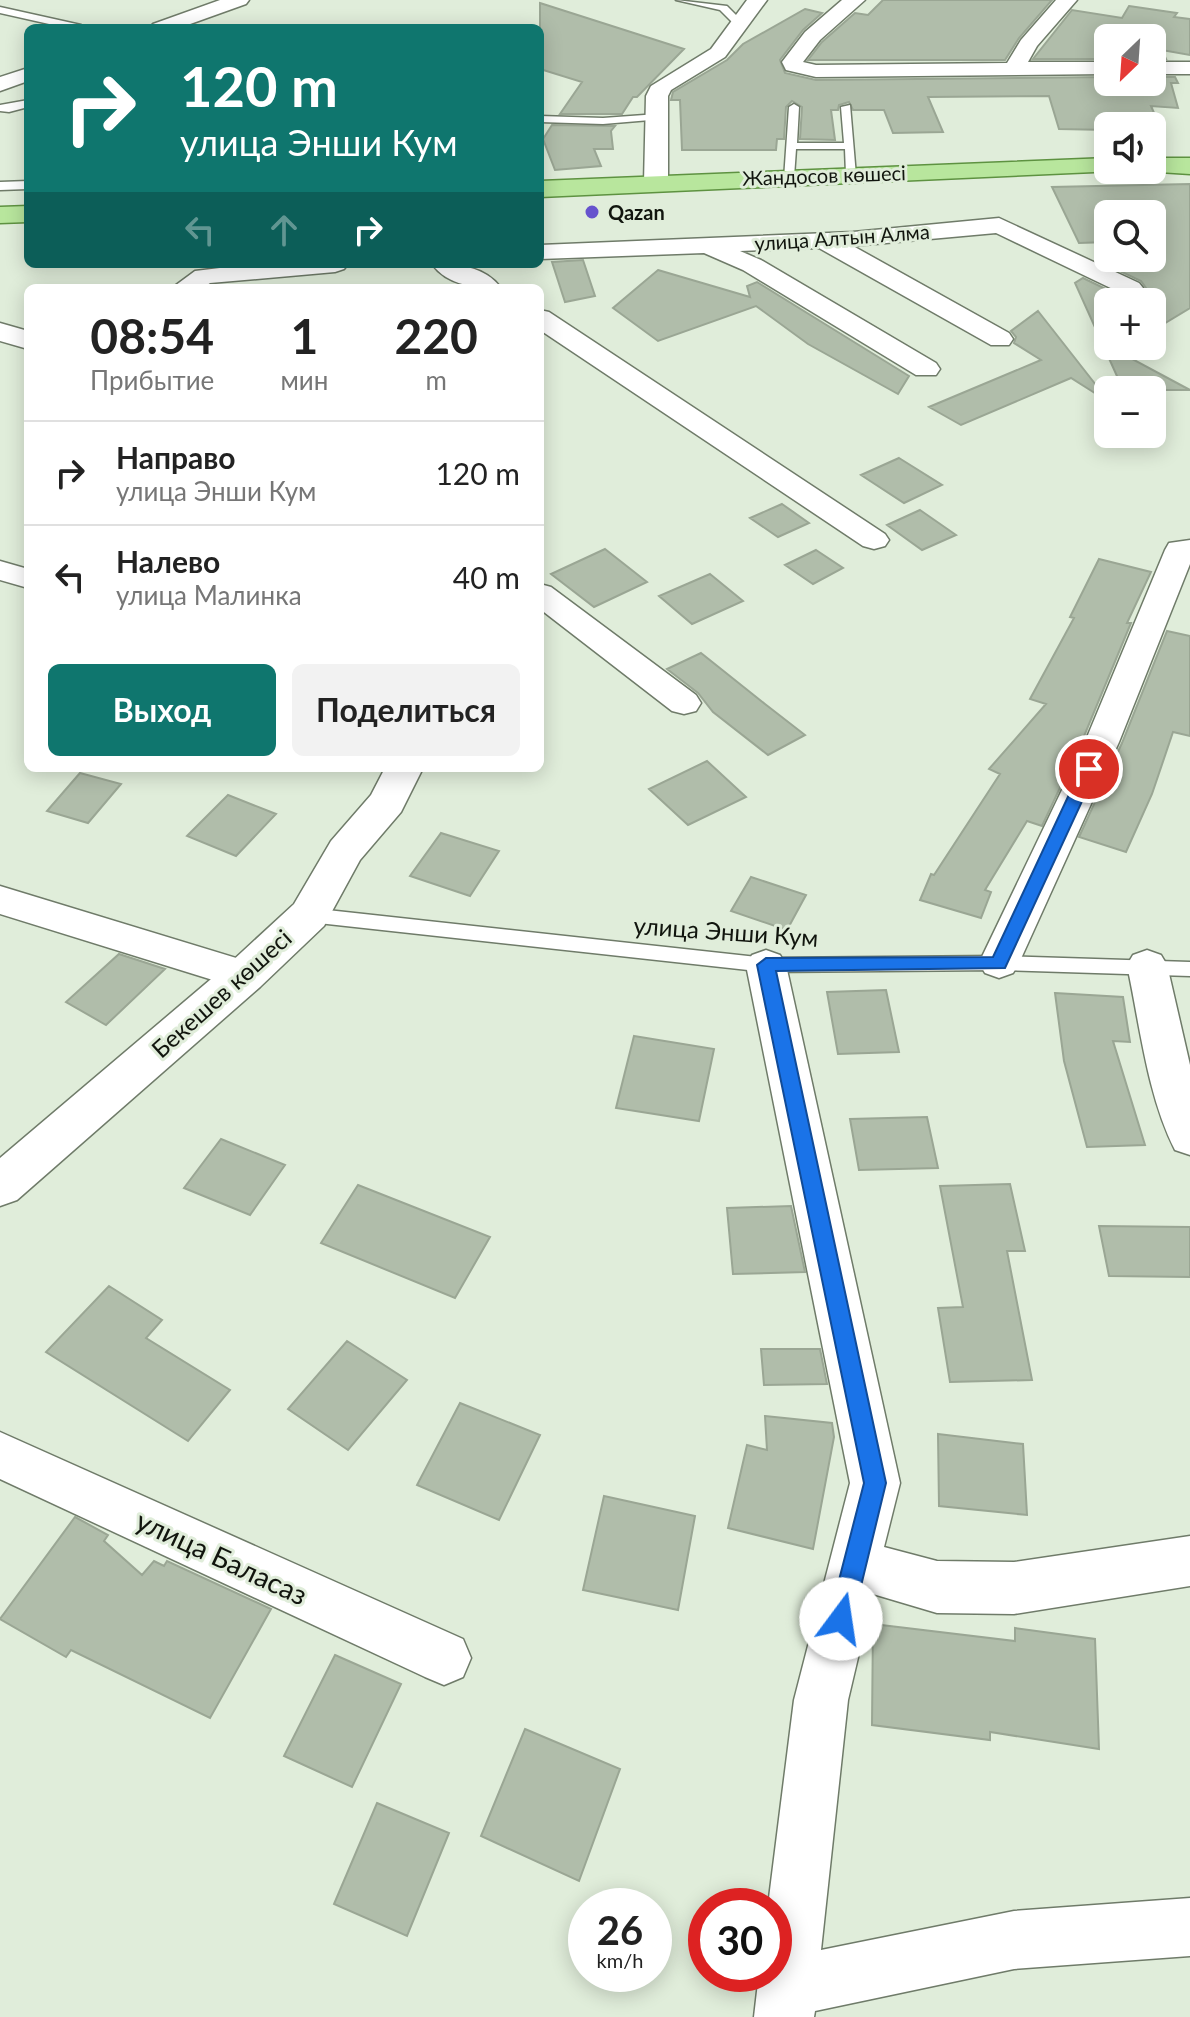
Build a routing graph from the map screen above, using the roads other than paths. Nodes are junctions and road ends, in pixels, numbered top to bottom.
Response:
1 (239, 0) edge
2 (681, 0) edge
3 (757, 0) edge
4 (855, 0) edge
5 (1067, 0) edge
6 (0, 10) edge
7 (63, 24) edge
8 (171, 24) edge
9 (740, 24) junction
10 (1015, 68) junction
11 (1094, 68) edge
12 (1166, 68) edge
13 (1190, 68) edge
14 (24, 76) edge
15 (0, 85) edge
16 (24, 104) edge
17 (794, 107) dead end
18 (846, 107) dead end
19 (0, 108) edge
20 (658, 117) junction
21 (544, 119) edge
22 (791, 146) junction
23 (850, 146) junction
24 (1094, 166) edge
25 (1166, 166) edge
26 (1190, 166) edge
27 (852, 174) junction
28 (788, 177) junction
29 (656, 183) junction
30 (24, 185) edge
31 (0, 186) edge
32 (544, 187) edge
33 (24, 214) edge
34 (0, 215) edge
35 (823, 240) junction
36 (706, 245) junction
37 (544, 252) edge
38 (291, 268) edge
39 (452, 268) edge
40 (191, 284) edge
41 (481, 284) edge
42 (1130, 288) dead end
43 (544, 321) edge
44 (0, 332) edge
45 (24, 339) edge
46 (1000, 339) dead end
47 (926, 369) dead end
48 (874, 540) dead end
49 (1187, 552) edge
50 (0, 570) edge
51 (24, 578) edge
52 (544, 597) edge
53 (684, 703) dead end
54 (402, 772) edge
55 (0, 900) edge
56 (309, 915) junction
57 (999, 963) junction
58 (766, 965) junction
59 (1147, 965) junction
60 (1190, 969) edge
61 (245, 975) junction
62 (1190, 1138) edge
63 (0, 1186) edge
64 (0, 1455) edge
65 (1190, 1561) edge
66 (855, 1564) junction
67 (444, 1658) dead end
68 (1190, 1927) edge
69 (785, 2002) edge

1 - 8 street
2 - 9 lane
3 - 9 street
4 - 10 street
5 - 10 street
6 - 7 lane
9 - 20 street
10 - 11 street
12 - 13 street
14 - 15 street
16 - 19 lane
17 - 22 lane
18 - 23 lane
20 - 21 lane
20 - 29 street
22 - 23 lane
22 - 28 lane
23 - 27 lane
24 - 27 main road, Жандосов көшесі
25 - 26 main road
27 - 28 main road, Жандосов көшесі
28 - 29 main road, Жандосов көшесі
29 - 32 main road, Жандосов көшесі
30 - 31 lane
33 - 34 main road
35 - 36 street, улица Алтын Алма
35 - 42 street, улица Алтын Алма
35 - 46 street
36 - 37 street, улица Алтын Алма
36 - 47 street
38 - 40 street
39 - 41 street
43 - 48 street
44 - 45 main road
49 - 57 street
50 - 51 street
52 - 53 street
54 - 56 main road, Бекешев көшесі
55 - 61 street
56 - 58 lane, улица Энши Кум
56 - 61 main road, Бекешев көшесі
57 - 58 lane, улица Энши Кум
57 - 59 lane, улица Энши Кум
58 - 66 street
59 - 60 lane, улица Энши Кум
59 - 62 street
61 - 63 main road, Бекешев көшесі
64 - 67 street, улица Баласаз
65 - 66 street
66 - 69 street
68 - 69 street

